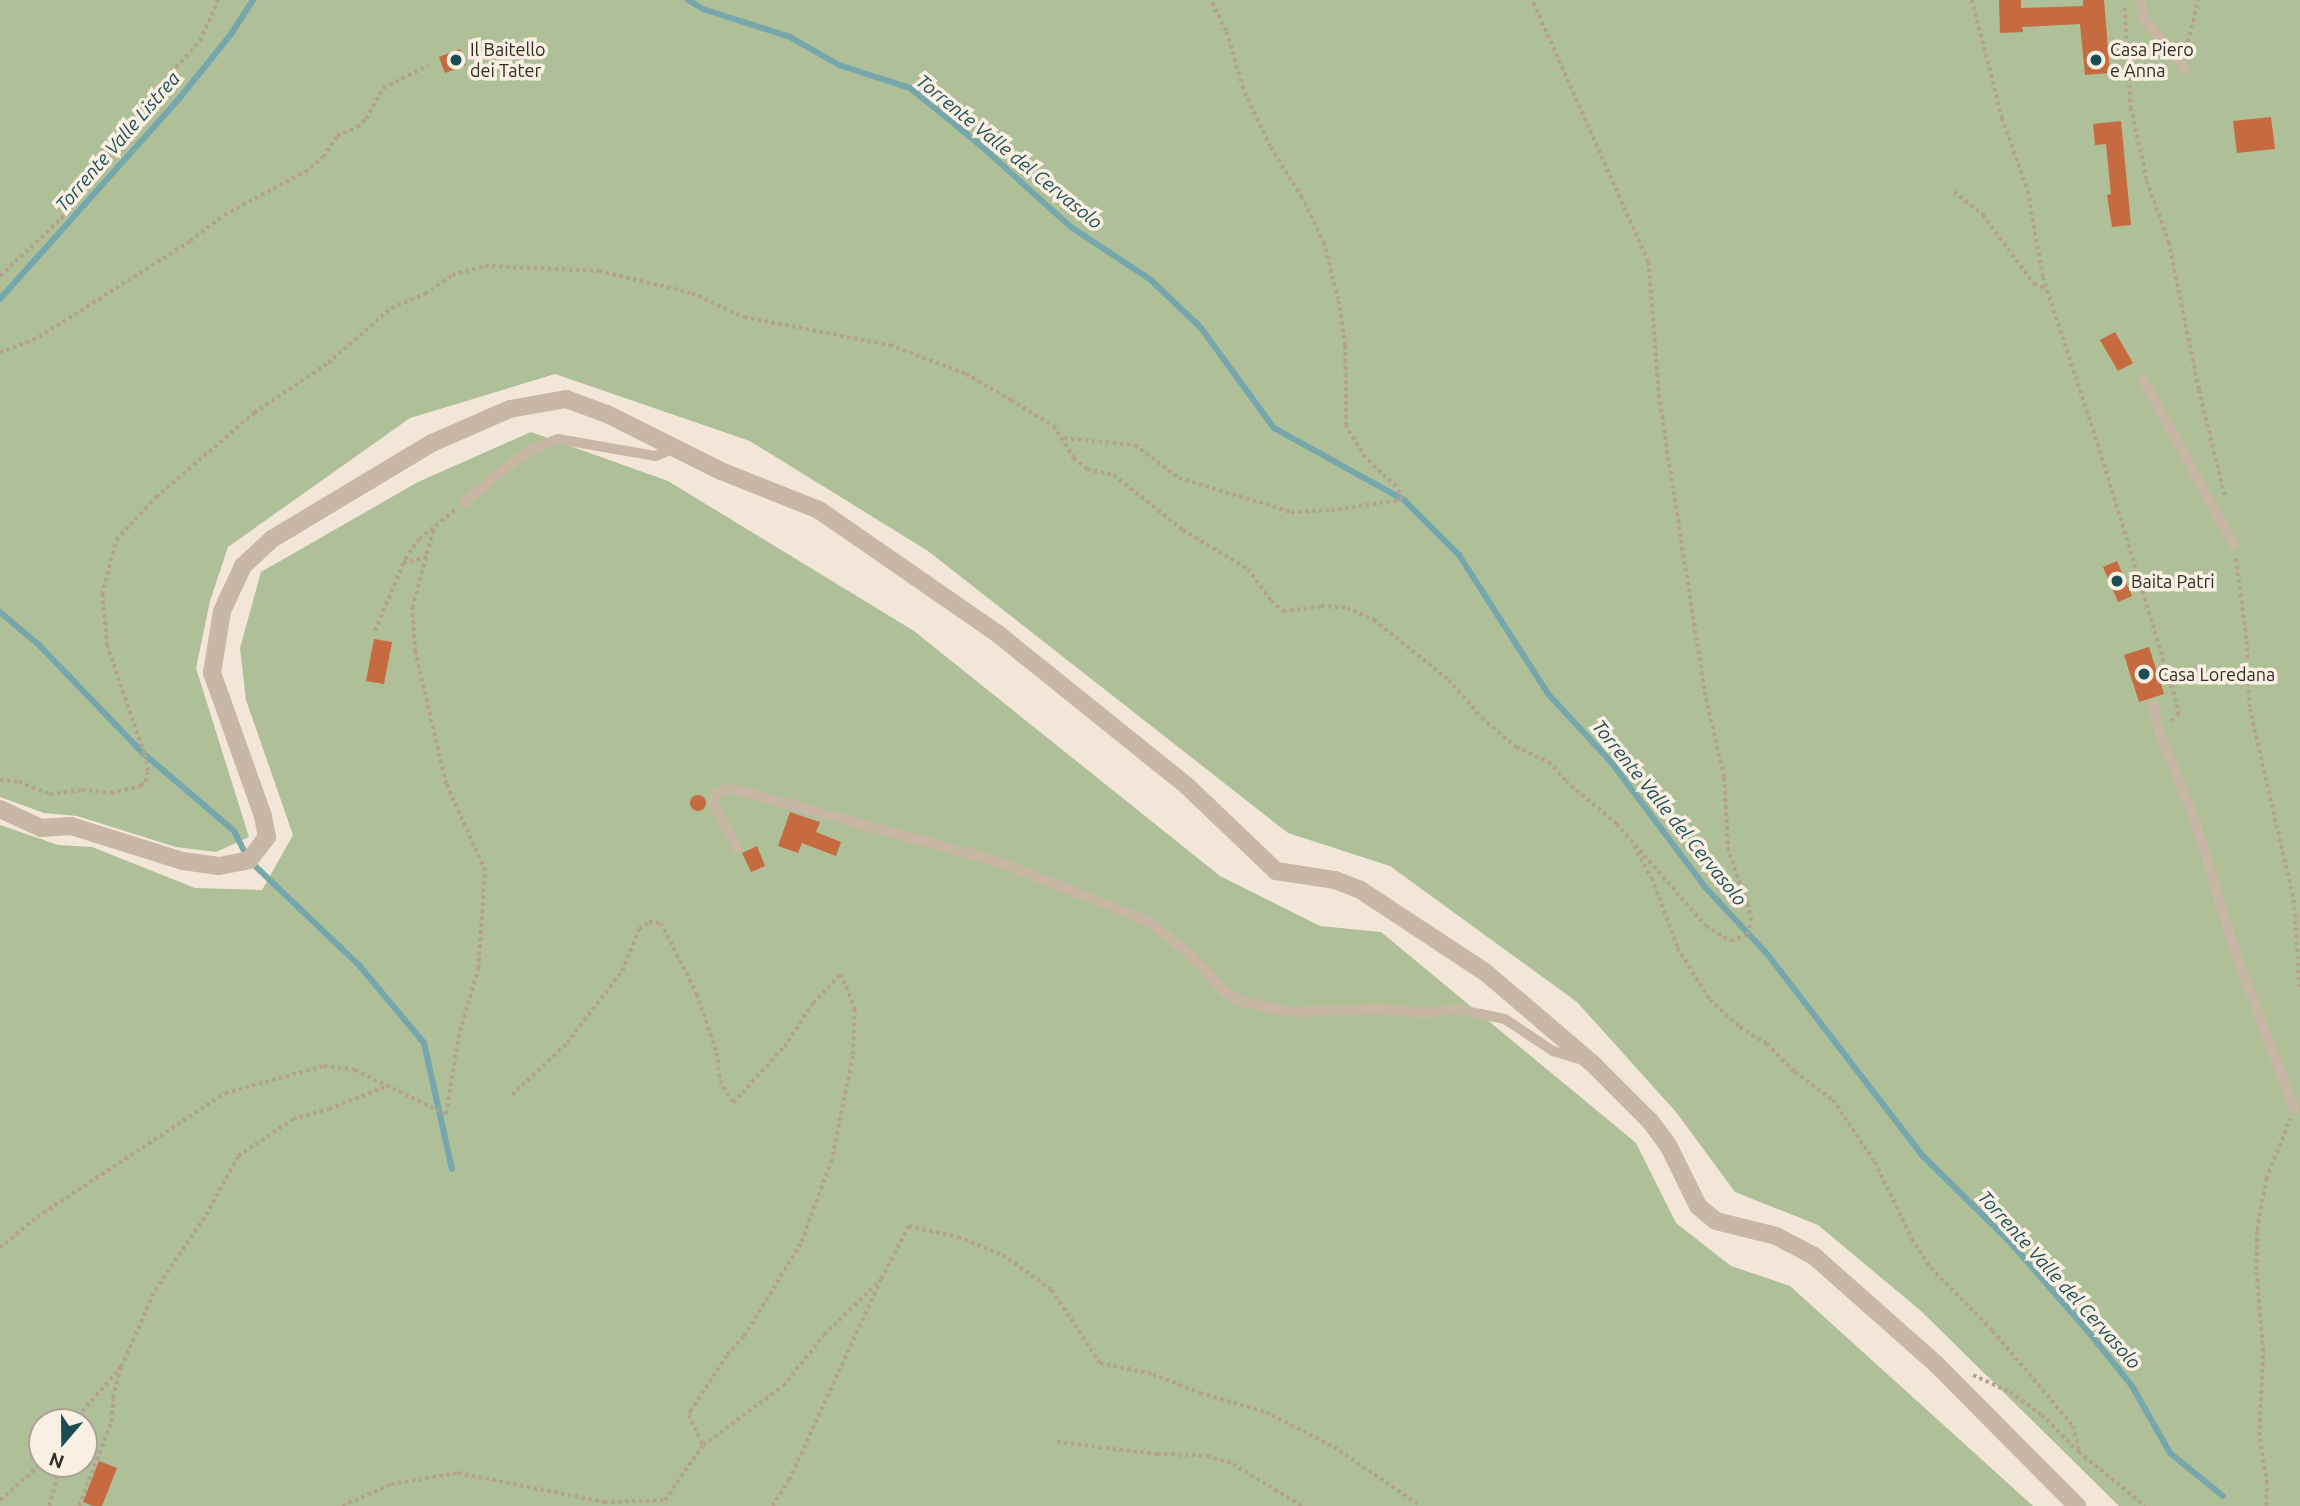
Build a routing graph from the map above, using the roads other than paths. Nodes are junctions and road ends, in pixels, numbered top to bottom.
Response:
1 (2140, 0) edge
2 (2185, 69) road end
3 (2143, 379) dead end
4 (676, 448) junction
5 (465, 502) road end
6 (2234, 545) dead end
7 (2152, 704) dead end
8 (0, 809) edge
9 (737, 848) dead end
10 (1593, 1064) junction
11 (2294, 1108) road end
12 (2077, 1506) edge

1 - 2 lane
3 - 6 lane
4 - 5 lane
4 - 8 street
4 - 10 street
7 - 11 lane
9 - 10 lane
10 - 12 street

